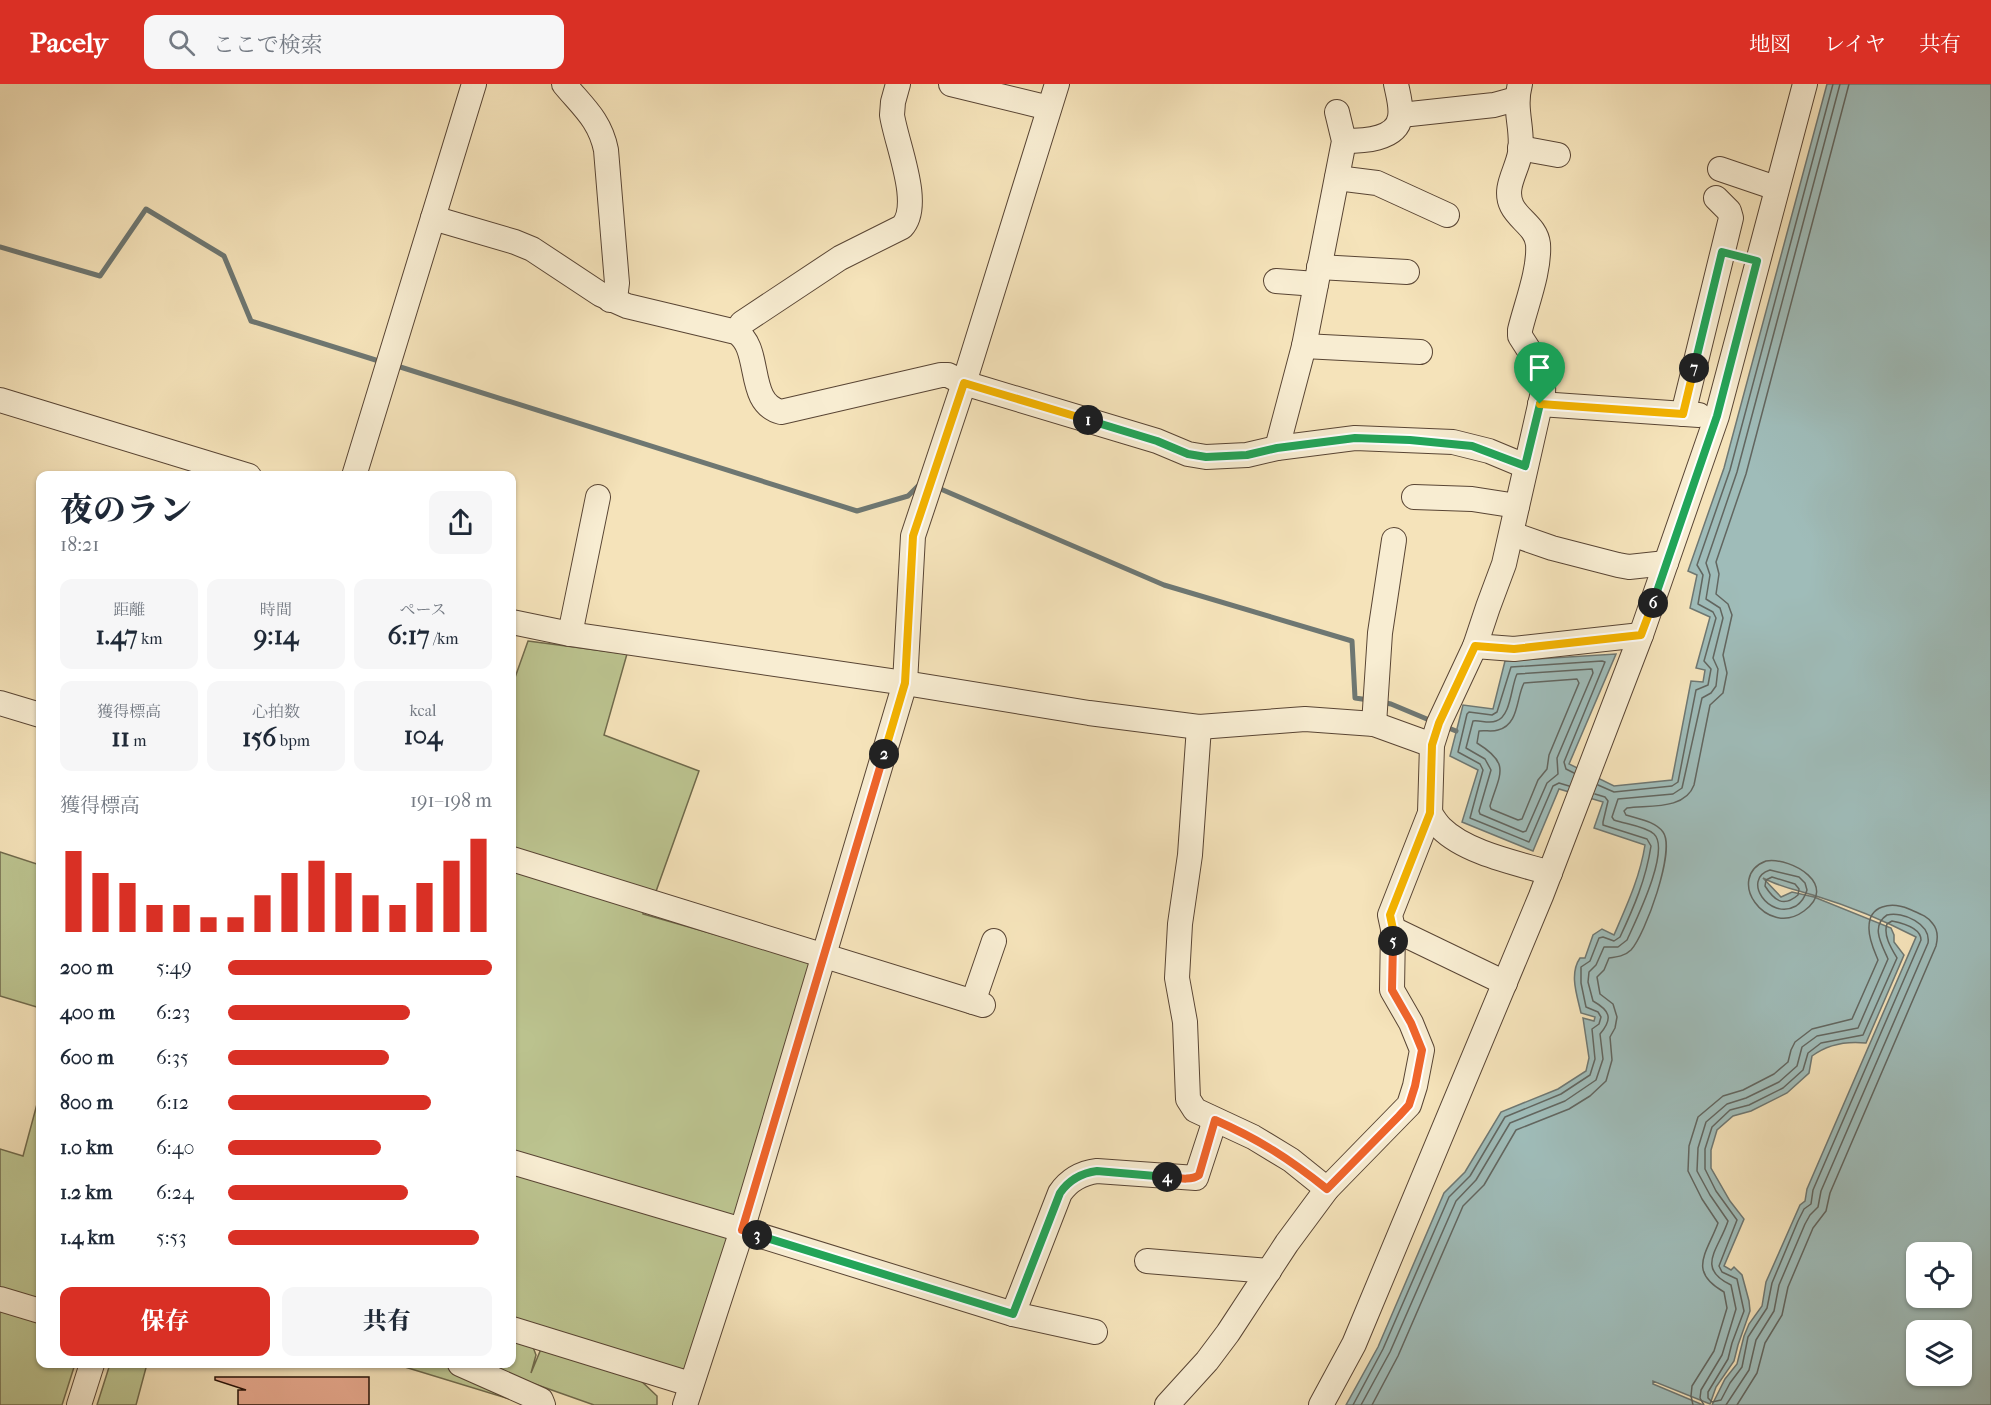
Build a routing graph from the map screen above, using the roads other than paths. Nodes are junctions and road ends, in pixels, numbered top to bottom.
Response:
1 (474, 84) edge
2 (564, 84) edge
3 (898, 84) edge
4 (951, 84) edge
5 (1057, 84) edge
6 (1396, 84) edge
7 (1805, 84) edge
8 (1518, 91) edge
9 (1049, 108) junction
10 (1337, 112) dead end
11 (1401, 115) junction
12 (1344, 141) junction
13 (1520, 148) junction
14 (1558, 155) dead end
15 (1720, 169) dead end
16 (1337, 178) junction
17 (1776, 188) junction
18 (1716, 198) dead end
19 (1447, 215) dead end
20 (433, 218) junction
21 (1722, 252) junction
22 (1757, 261) junction
23 (1407, 272) dead end
24 (1318, 276) junction
25 (1276, 281) dead end
26 (610, 300) junction
27 (736, 332) junction
28 (1304, 346) junction
29 (1419, 352) dead end
30 (964, 383) junction
31 (0, 400) edge
32 (1540, 404) junction
33 (1683, 414) junction
34 (1717, 416) junction
35 (1277, 448) junction
36 (1525, 466) junction
37 (233, 471) edge
38 (356, 471) edge
39 (598, 497) dead end
40 (1414, 497) dead end
41 (1517, 506) junction
42 (1512, 534) junction
43 (1394, 540) dead end
44 (1666, 563) junction
45 (516, 623) edge
46 (570, 634) junction
47 (1641, 635) junction
48 (1475, 646) junction
49 (905, 683) junction
50 (0, 703) edge
51 (36, 714) edge
52 (1374, 724) junction
53 (1199, 727) junction
54 (1432, 745) junction
55 (1430, 813) junction
56 (516, 860) edge
57 (1550, 873) junction
58 (1393, 929) junction
59 (994, 941) dead end
60 (823, 955) junction
61 (1504, 983) junction
62 (1215, 1120) junction
63 (516, 1163) edge
64 (1327, 1189) junction
65 (742, 1230) junction
66 (1147, 1261) dead end
67 (1269, 1271) junction
68 (0, 1299) edge
69 (36, 1310) edge
70 (1013, 1314) junction
71 (516, 1331) edge
72 (1095, 1332) dead end
73 (91, 1368) edge
74 (469, 1368) edge
75 (687, 1395) edge
76 (79, 1405) edge
77 (543, 1405) edge
78 (1167, 1405) edge
79 (1321, 1405) edge

1 - 20 street
2 - 26 street
3 - 27 street
4 - 9 street
5 - 9 street
6 - 11 street
7 - 17 street
8 - 11 street
8 - 13 street
9 - 30 street
10 - 12 street
11 - 12 street
12 - 16 street
13 - 14 street
13 - 32 street
15 - 17 street
16 - 19 street
16 - 24 street
17 - 22 street
18 - 21 street
20 - 26 street
20 - 38 street
21 - 22 street
21 - 33 street
22 - 34 street
23 - 24 street
24 - 25 street
24 - 28 street
26 - 27 street
27 - 30 street
28 - 29 street
28 - 35 street
30 - 35 street
30 - 49 street
31 - 37 street
32 - 33 street
32 - 36 street
33 - 34 street
34 - 44 street
35 - 36 street
36 - 41 street
39 - 46 street
40 - 41 street
41 - 42 street
42 - 44 street
42 - 48 street
43 - 52 street
44 - 47 street
45 - 46 street
46 - 49 street
47 - 48 street
47 - 57 street
48 - 54 street
49 - 53 street
49 - 60 street
50 - 51 street
52 - 53 street
52 - 54 street
53 - 62 street
54 - 55 street
55 - 57 street
55 - 58 street
56 - 60 street
57 - 61 street
58 - 61 street
58 - 64 street
59 - 60 street
60 - 65 street
61 - 79 street
62 - 64 street
62 - 70 street
63 - 65 street
64 - 67 street
65 - 70 street
65 - 75 street
66 - 67 street
67 - 78 street
68 - 69 street
70 - 72 street
71 - 75 street
73 - 76 street
74 - 77 street

